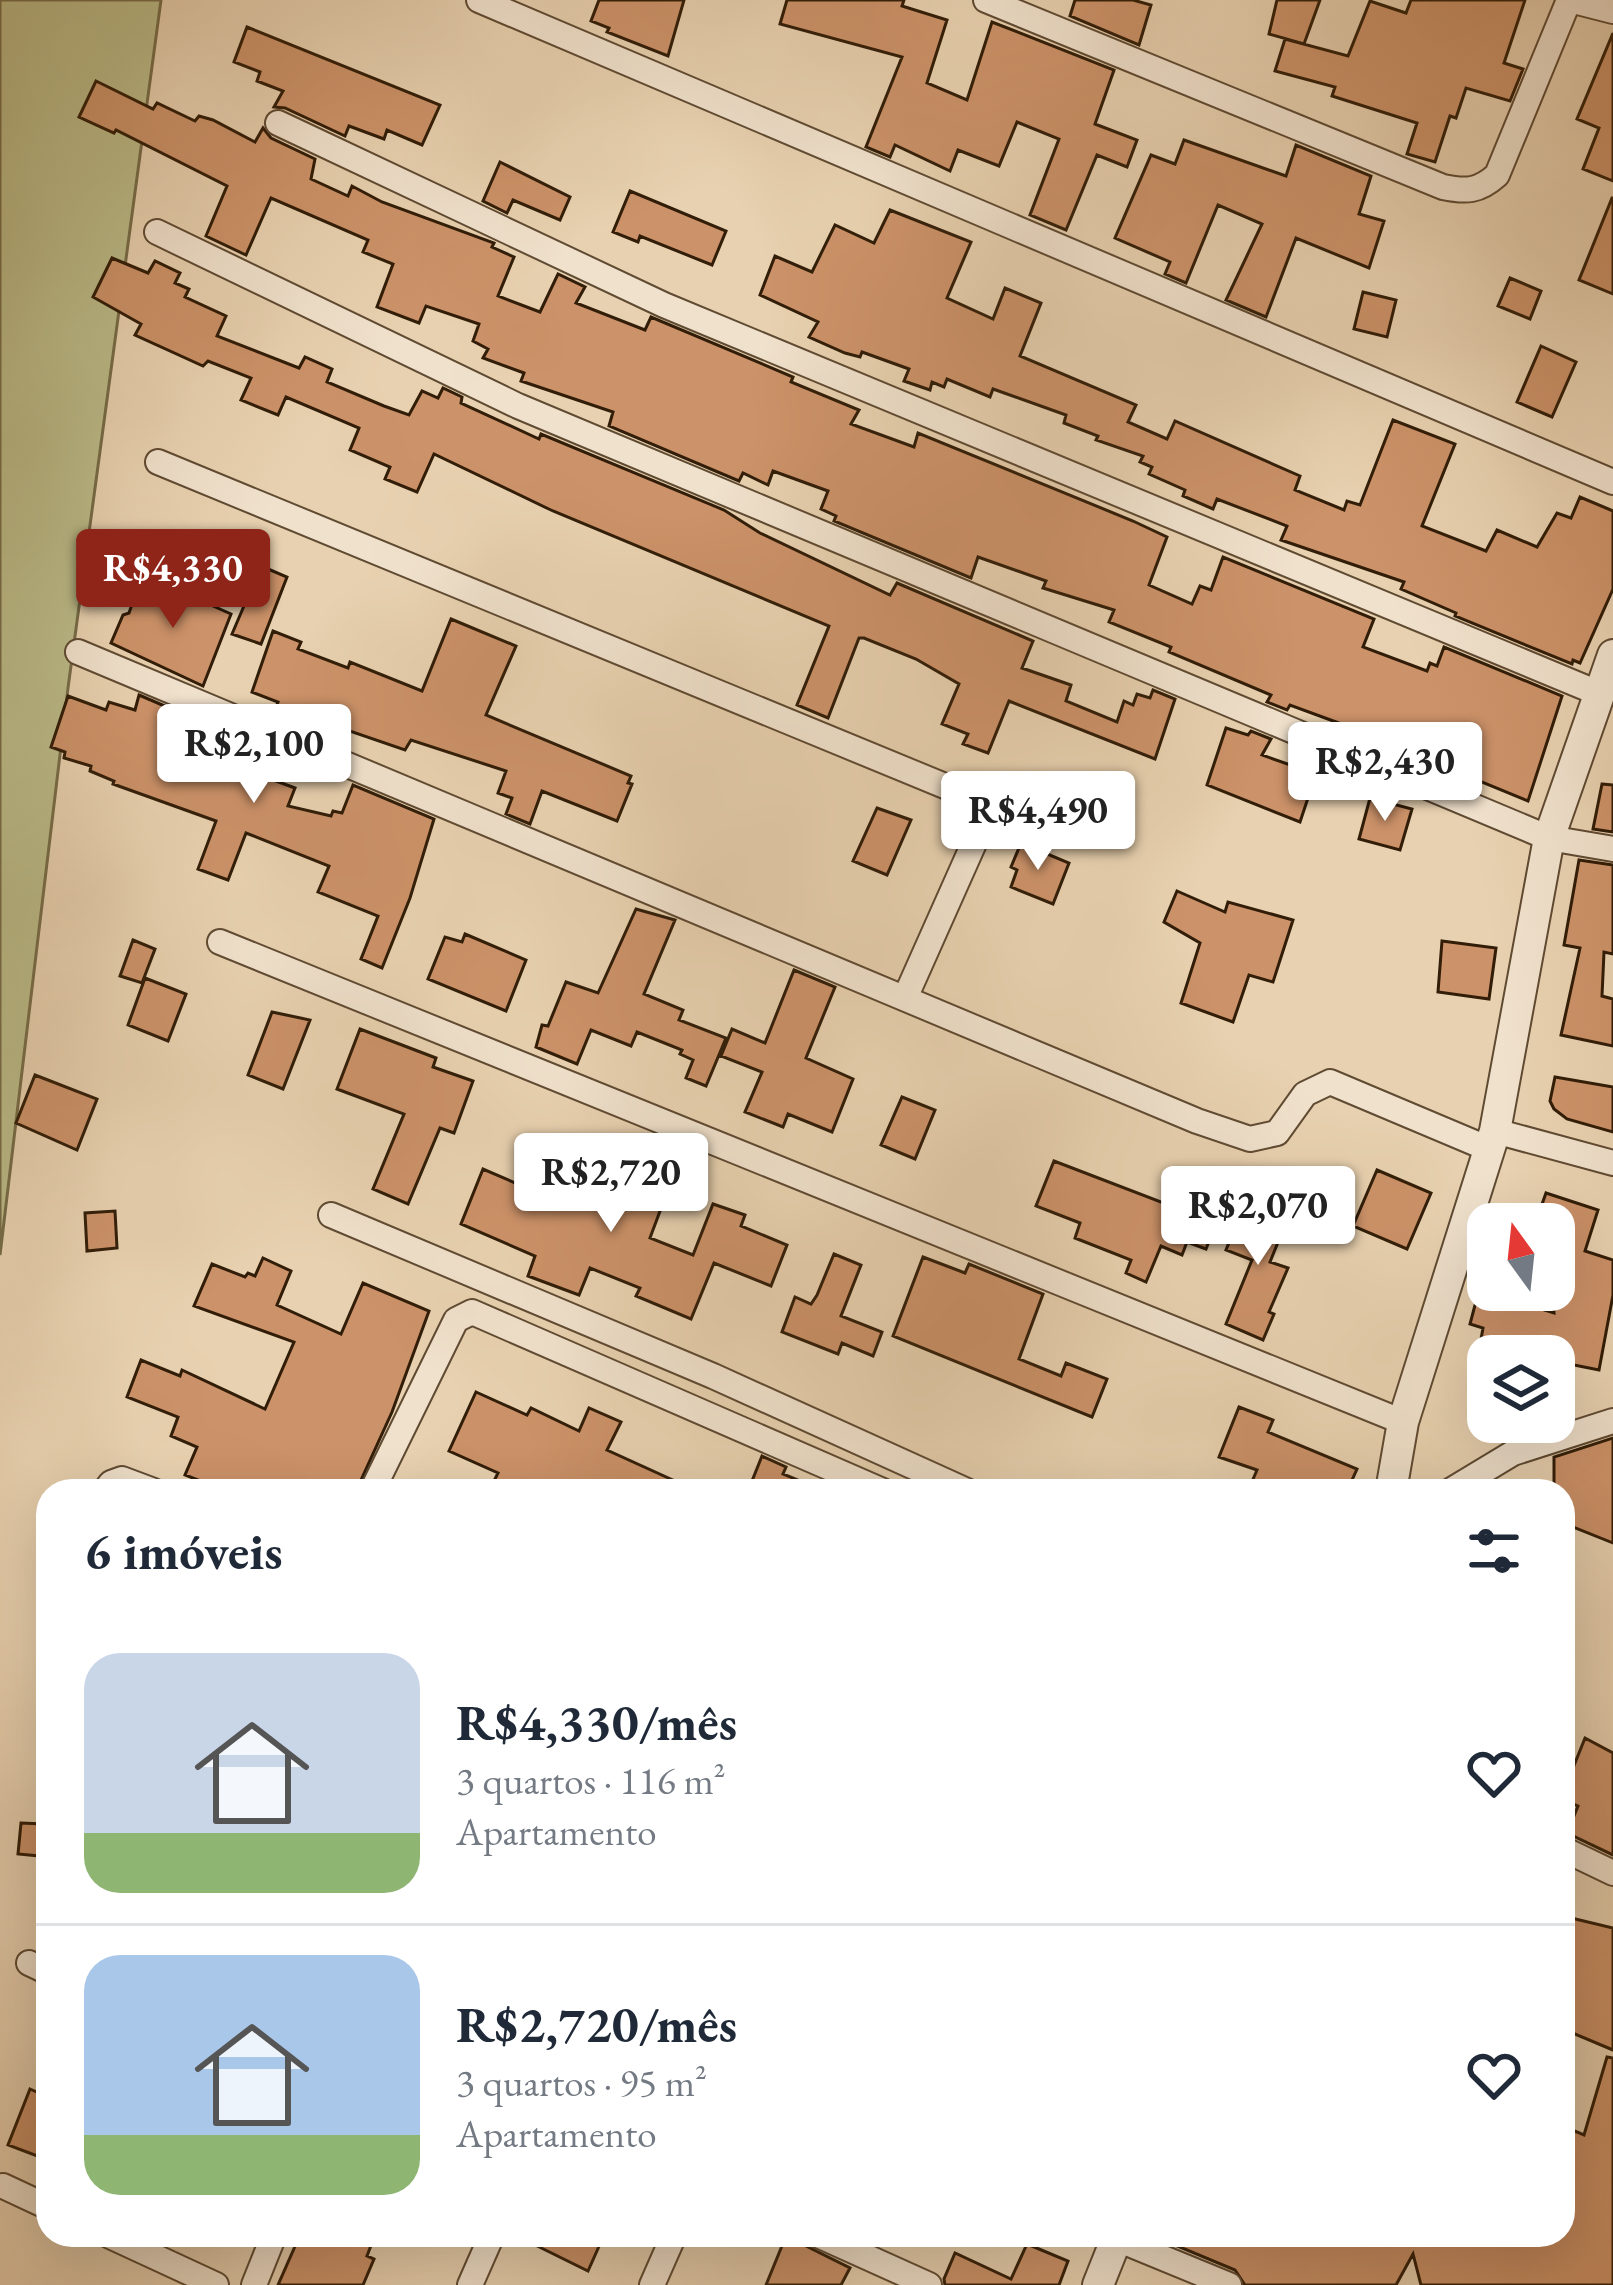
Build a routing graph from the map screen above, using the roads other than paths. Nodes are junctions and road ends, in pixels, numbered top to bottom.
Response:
1 (479, 0) edge
2 (986, 0) edge
3 (1570, 0) edge
4 (1613, 11) edge
5 (278, 123) dead end
6 (157, 232) dead end
7 (158, 462) dead end
8 (1613, 482) edge
9 (78, 652) dead end
10 (1613, 655) edge
11 (1598, 693) junction
12 (1549, 838) junction
13 (1613, 849) edge
14 (220, 942) dead end
15 (905, 998) junction
16 (1492, 1140) junction
17 (1613, 1163) edge
18 (331, 1215) dead end
19 (1403, 1421) junction
20 (1613, 1421) edge
21 (377, 1479) edge
22 (823, 1479) edge
23 (940, 1479) edge
24 (1392, 1479) edge
25 (1470, 1479) edge
26 (1575, 1855) edge
27 (1613, 1874) edge
28 (3, 2186) dead end
29 (36, 2201) edge
30 (134, 2247) edge
31 (269, 2247) edge
32 (487, 2247) edge
33 (669, 2247) edge
34 (836, 2247) edge
35 (1114, 2247) edge
36 (1141, 2247) edge
37 (875, 2274) edge
38 (216, 2285) edge
39 (254, 2285) edge
40 (470, 2285) edge
41 (652, 2285) edge
42 (929, 2285) edge
43 (1098, 2285) edge
44 (1229, 2285) edge

1 - 8 street
2 - 3 street
3 - 4 street
5 - 11 street
6 - 12 street
7 - 15 street
9 - 15 street
10 - 11 street
11 - 12 street
12 - 13 street
12 - 16 street
14 - 19 street
15 - 16 street
16 - 17 street
16 - 19 street
18 - 23 street
19 - 24 street
20 - 25 street
21 - 22 street
26 - 27 street
28 - 29 street
30 - 38 street
31 - 39 street
32 - 40 street
33 - 41 street
34 - 37 street
35 - 43 street
36 - 44 street
37 - 42 street

